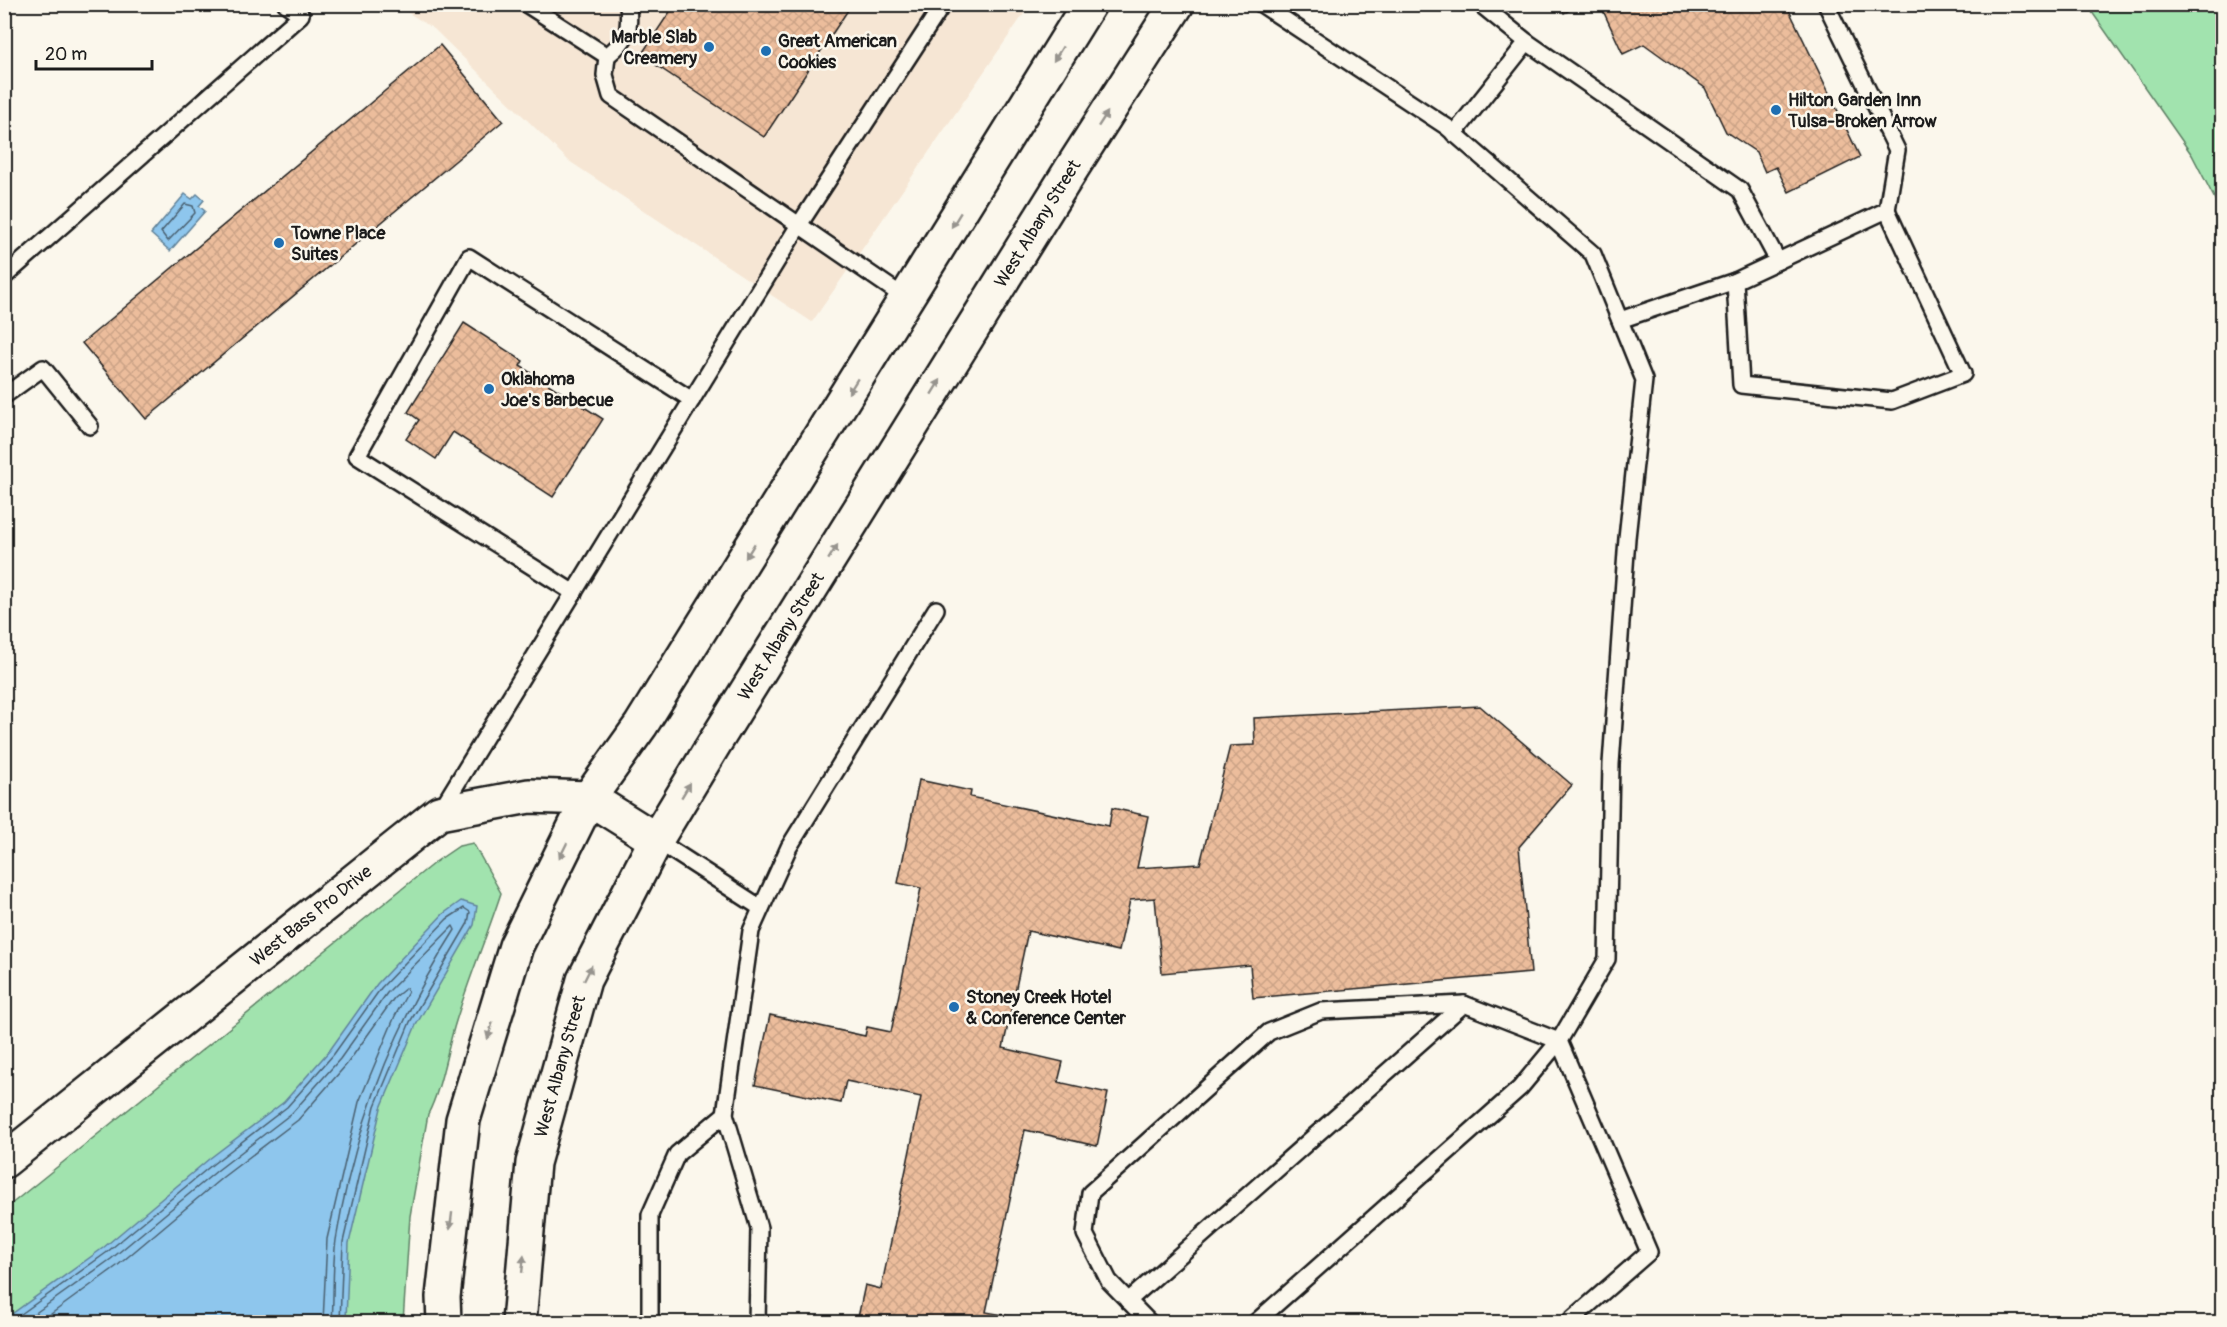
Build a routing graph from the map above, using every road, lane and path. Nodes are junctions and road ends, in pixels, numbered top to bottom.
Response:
1 (286, 4) edge
2 (526, 4) edge
3 (628, 4) edge
4 (943, 4) edge
5 (1089, 4) edge
6 (1178, 4) edge
7 (1261, 4) edge
8 (1480, 4) edge
9 (1826, 4) edge
10 (1527, 42) junction
11 (607, 56) junction
12 (1454, 134) junction
13 (1887, 210) junction
14 (800, 225) junction
15 (1778, 261) junction
16 (4, 277) edge
17 (1735, 281) junction
18 (907, 299) junction
19 (1620, 320) junction
20 (4, 396) edge
21 (692, 400) junction
22 (90, 426) dead end
23 (574, 593) junction
24 (936, 609) dead end
25 (589, 798) junction
26 (439, 813) junction
27 (656, 840) junction
28 (762, 908) junction
29 (1464, 1004) junction
30 (1559, 1041) junction
31 (725, 1114) junction
32 (4, 1161) edge
33 (1128, 1301) junction
34 (444, 1323) edge
35 (519, 1323) edge
36 (650, 1323) edge
37 (757, 1323) edge
38 (1149, 1323) edge
39 (1256, 1323) edge
40 (1569, 1323) edge

1 - 16 lane
2 - 11 lane
3 - 11 lane
4 - 14 lane
5 -> 18 main road
27 -> 6 main road, West Albany Street
7 - 12 lane
8 - 10 lane
9 - 13 lane
10 - 12 lane
10 - 15 lane
11 - 14 lane
12 - 19 lane
13 - 15 lane
13 - 17 lane
14 - 18 lane
14 - 21 lane
15 - 17 lane
17 - 19 lane
18 -> 25 main road
19 - 30 lane
20 - 22 lane
21 - 23 lane
21 - 23 lane
23 - 26 lane
24 - 28 lane
25 - 26 main road, West Bass Pro Drive
25 - 27 main road
25 -> 34 main road
26 - 32 main road, West Bass Pro Drive
27 - 28 lane
35 -> 27 main road, West Albany Street
28 - 31 lane
29 - 30 lane
29 - 33 lane
29 - 33 lane
30 - 39 lane
30 - 40 lane
31 - 36 lane
31 - 37 lane
33 - 38 lane

